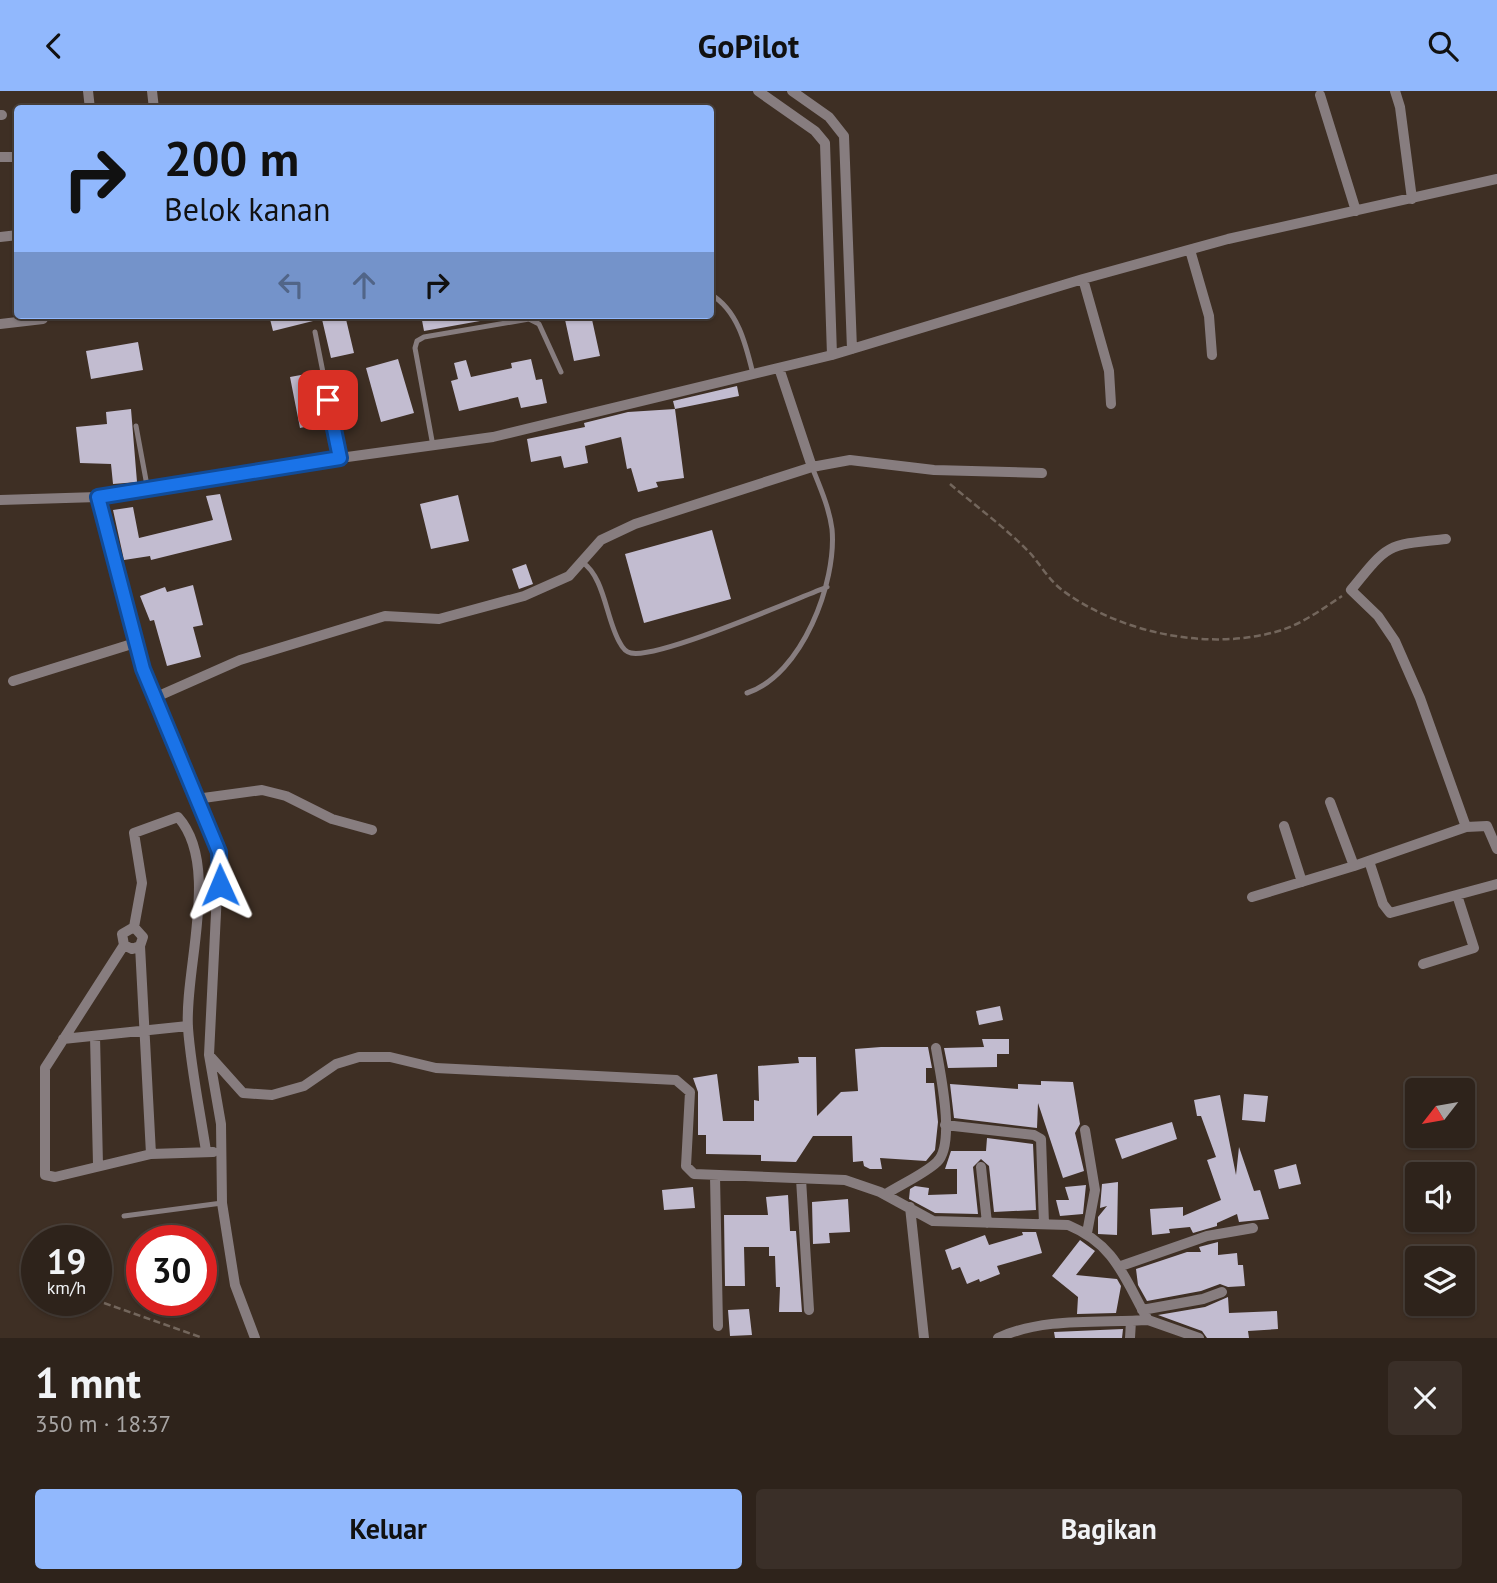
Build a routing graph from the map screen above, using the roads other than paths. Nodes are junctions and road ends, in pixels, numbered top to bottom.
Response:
1 (758, 91) edge
2 (792, 91) edge
3 (1395, 91) edge
4 (1320, 95) dead end
5 (845, 171) junction
6 (826, 172) junction
7 (1497, 179) edge
8 (1412, 199) junction
9 (1356, 211) junction
10 (1190, 250) junction
11 (1083, 279) junction
12 (849, 288) junction
13 (830, 291) junction
14 (714, 297) edge
15 (43, 319) dead end
16 (0, 324) edge
17 (315, 332) dead end
18 (852, 349) junction
19 (832, 355) junction
20 (1212, 355) dead end
21 (779, 367) junction
22 (561, 372) dead end
23 (753, 374) junction
24 (1111, 404) dead end
25 (136, 426) dead end
26 (433, 446) junction
27 (340, 458) junction
28 (811, 467) junction
29 (1042, 473) dead end
30 (148, 491) junction
31 (98, 497) junction
32 (0, 500) edge
33 (1446, 539) dead end
34 (582, 562) junction
35 (827, 587) junction
36 (135, 643) junction
37 (13, 681) dead end
38 (747, 693) dead end
39 (154, 698) junction
40 (196, 799) junction
41 (1330, 802) dead end
42 (1284, 826) dead end
43 (1465, 827) junction
44 (1494, 829) edge
45 (372, 830) dead end
46 (1497, 849) edge
47 (1369, 861) junction
48 (1354, 866) junction
49 (1302, 882) junction
50 (1497, 884) edge
51 (1457, 895) junction
52 (1252, 897) dead end
53 (134, 927) junction
54 (124, 945) junction
55 (140, 946) junction
56 (1423, 964) dead end
57 (188, 1026) junction
58 (145, 1030) junction
59 (95, 1036) junction
60 (63, 1039) junction
61 (936, 1048) dead end
62 (209, 1055) junction
63 (945, 1125) junction
64 (1085, 1130) dead end
65 (206, 1151) junction
66 (151, 1154) junction
67 (222, 1154) junction
68 (98, 1165) junction
69 (981, 1167) dead end
70 (715, 1176) junction
71 (801, 1179) junction
72 (886, 1195) junction
73 (222, 1203) junction
74 (910, 1207) junction
75 (124, 1216) dead end
76 (987, 1223) junction
77 (1044, 1224) junction
78 (1253, 1228) dead end
79 (1087, 1233) junction
80 (1121, 1266) junction
81 (1222, 1291) dead end
82 (809, 1310) dead end
83 (1145, 1315) junction
84 (1131, 1321) junction
85 (718, 1326) dead end
86 (255, 1338) edge
87 (924, 1338) edge
88 (998, 1338) edge
89 (1130, 1338) edge
90 (1199, 1338) edge

1 - 6 street
2 - 5 street
3 - 8 street
4 - 9 street
5 - 6 street
5 - 12 street
6 - 13 street
7 - 8 street
8 - 9 street
9 - 10 street
10 - 11 street
10 - 20 street
11 - 18 street
11 - 24 street
12 - 13 street
12 - 18 street
13 - 19 street
14 - 23 lane
15 - 16 street
17 - 27 lane
18 - 19 street
19 - 21 street
21 - 23 street
21 - 28 street
22 - 26 lane
23 - 26 street
25 - 30 lane
26 - 27 street
27 - 30 street
28 - 29 street
28 - 34 street
28 - 35 lane
30 - 31 street
31 - 32 street
31 - 36 street
33 - 43 street
34 - 35 lane
34 - 39 street
35 - 38 lane
36 - 37 street
36 - 39 street
39 - 40 street
40 - 45 street
40 - 62 street
41 - 48 street
42 - 49 street
43 - 44 street
43 - 47 street
44 - 46 street
47 - 48 street
47 - 51 street
48 - 49 street
49 - 52 street
50 - 51 street
51 - 56 street
53 - 54 street
53 - 55 street
53 - 57 street
54 - 55 street
54 - 60 street
55 - 58 street
57 - 58 street
57 - 65 street
58 - 59 street
58 - 66 street
59 - 60 street
59 - 68 street
60 - 68 street
61 - 63 street
62 - 67 street
62 - 70 street
63 - 72 street
63 - 77 street
64 - 79 street
65 - 66 street
65 - 67 street
66 - 68 street
67 - 73 street
69 - 76 street
70 - 71 street
70 - 85 street
71 - 72 street
71 - 82 street
72 - 74 street
73 - 75 lane
73 - 86 street
74 - 76 street
74 - 87 street
76 - 77 street
77 - 79 street
78 - 80 street
79 - 80 street
80 - 83 street
81 - 83 street
83 - 84 street
83 - 90 street
84 - 88 street
84 - 89 street

